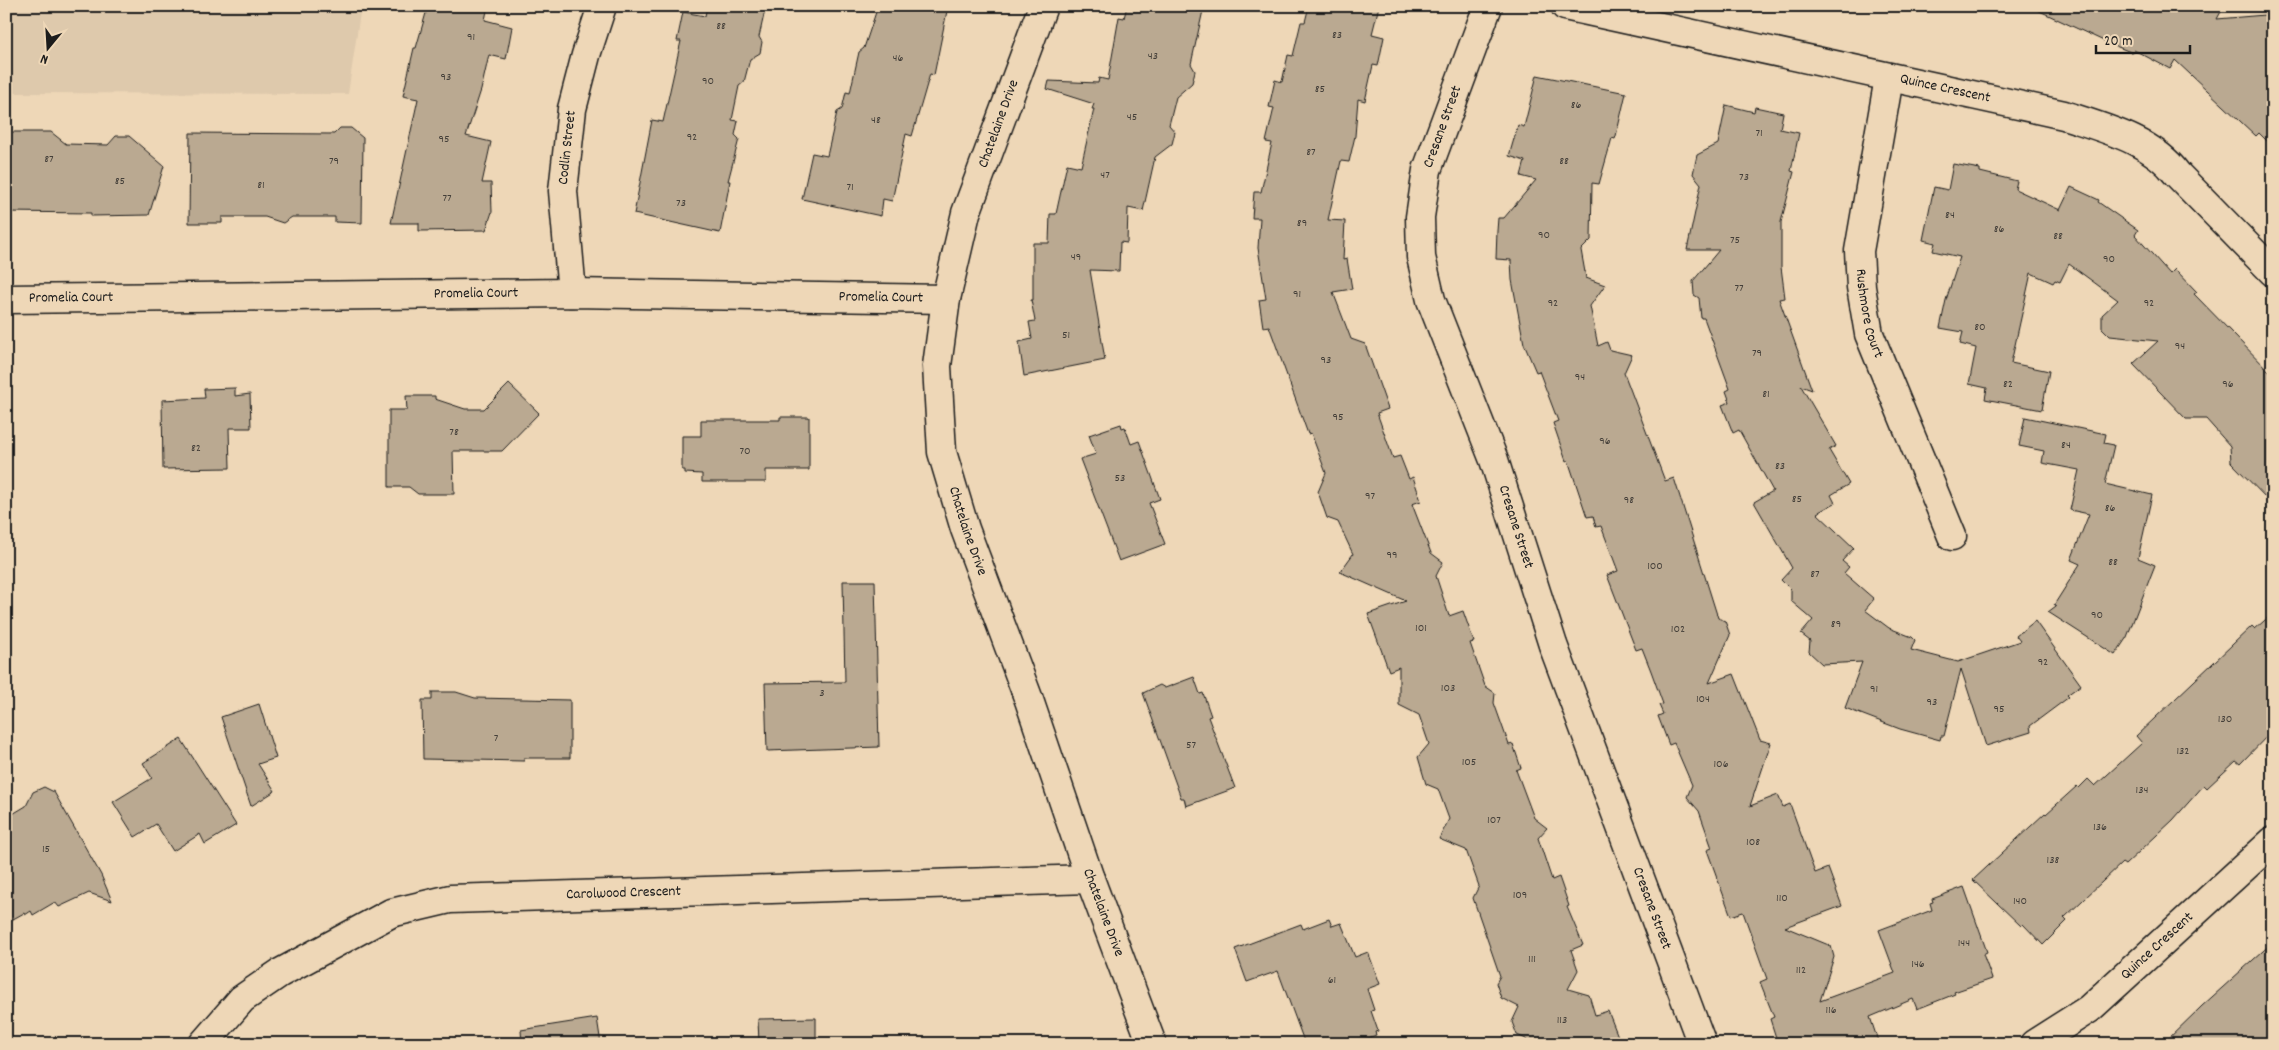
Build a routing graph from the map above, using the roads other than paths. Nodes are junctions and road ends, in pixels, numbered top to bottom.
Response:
1 (602, 6) edge
2 (1042, 6) edge
3 (1488, 6) edge
4 (1565, 6) edge
5 (1889, 78) junction
6 (2273, 272) edge
7 (572, 292) junction
8 (6, 299) edge
9 (946, 299) junction
10 (1952, 536) dead end
11 (2273, 841) edge
12 (1090, 879) junction
13 (203, 1044) edge
14 (1152, 1044) edge
15 (1702, 1044) edge
16 (2034, 1044) edge

1 - 7 street, Codlin Street
2 - 9 street, Chatelaine Drive
3 - 15 street, Cresane Street
4 - 5 street, Quince Crescent
5 - 6 street, Quince Crescent
5 - 10 street, Rushmore Court
7 - 8 street, Promelia Court
7 - 9 street, Promelia Court
9 - 12 street, Chatelaine Drive
11 - 16 street, Quince Crescent
12 - 13 street, Carolwood Crescent
12 - 14 street, Chatelaine Drive

